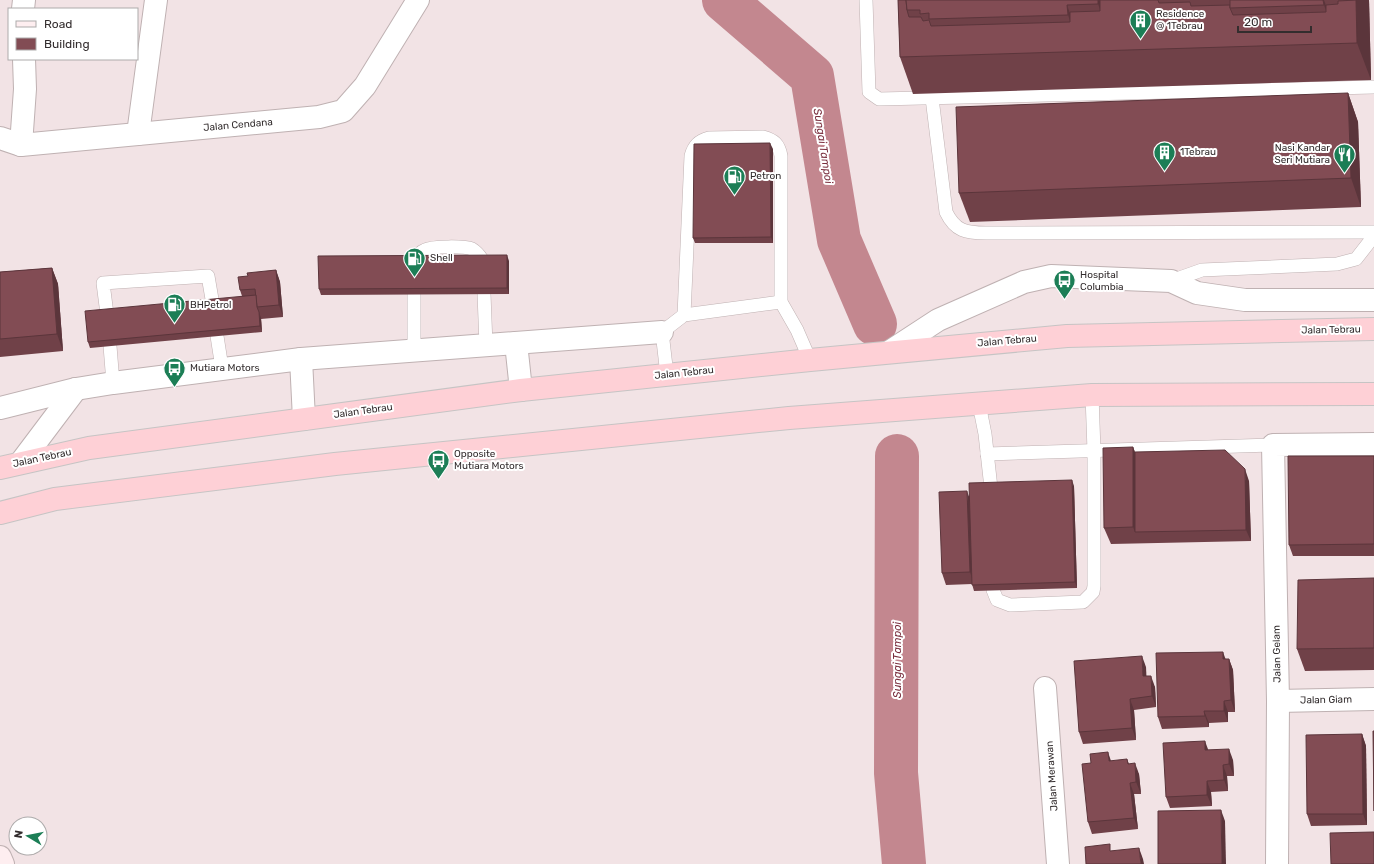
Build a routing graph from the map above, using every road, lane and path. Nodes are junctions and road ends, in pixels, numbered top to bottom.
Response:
1 (156, 0) edge
2 (418, 0) edge
3 (866, 0) edge
4 (24, 60) edge
5 (1374, 87) edge
6 (932, 98) junction
7 (138, 134) junction
8 (0, 138) edge
9 (22, 145) junction
10 (1374, 232) edge
11 (1374, 236) edge
12 (415, 261) edge
13 (483, 261) edge
14 (1171, 281) junction
15 (414, 294) edge
16 (484, 294) edge
17 (1374, 300) edge
18 (781, 302) junction
19 (213, 305) edge
20 (107, 314) edge
21 (684, 316) junction
22 (1374, 330) edge
23 (662, 332) junction
24 (217, 336) edge
25 (516, 343) junction
26 (486, 345) junction
27 (110, 346) edge
28 (414, 350) junction
29 (889, 352) junction
30 (301, 359) junction
31 (810, 360) junction
32 (222, 368) junction
33 (667, 375) junction
34 (113, 383) junction
35 (76, 389) junction
36 (520, 390) junction
37 (1374, 394) edge
38 (1092, 395) junction
39 (979, 404) junction
40 (0, 408) edge
41 (304, 419) junction
42 (1374, 444) edge
43 (1273, 445) junction
44 (1094, 451) junction
45 (987, 454) junction
46 (21, 462) junction
47 (0, 468) edge
48 (991, 488) edge
49 (0, 513) edge
50 (993, 590) edge
51 (1045, 688) dead end
52 (1374, 699) edge
53 (1278, 701) junction
54 (0, 857) edge
55 (3, 864) edge
56 (1058, 864) edge
57 (1277, 864) edge

1 - 7 street
2 - 7 street, Jalan Cendana
3 - 6 lane
4 - 9 street
5 - 6 lane
6 - 10 lane
7 - 9 street, Jalan Cendana
8 - 9 street, Jalan Cendana
11 - 14 lane
12 - 13 lane
14 - 17 street
14 - 29 street
15 - 28 lane
16 - 26 lane
18 - 21 lane
18 - 21 lane
18 - 31 lane
19 - 20 lane
21 - 23 lane
22 - 29 highway, Jalan Tebrau
23 - 25 street
23 - 33 lane
24 - 32 lane
25 - 26 street
25 - 36 street
26 - 28 street
27 - 34 lane
28 - 30 street
29 - 31 highway, Jalan Tebrau
30 - 32 street
30 - 41 street
31 - 33 highway, Jalan Tebrau
32 - 34 street
33 - 36 highway, Jalan Tebrau
34 - 35 street
35 - 40 street
35 - 46 street
36 - 41 highway, Jalan Tebrau
37 - 38 highway
38 - 39 highway
38 - 44 lane
39 - 45 lane
39 - 49 highway
41 - 46 highway, Jalan Tebrau
42 - 43 street
43 - 44 lane
43 - 53 street, Jalan Gelam
44 - 45 lane
44 - 50 lane
45 - 48 lane
46 - 47 highway, Jalan Tebrau
51 - 56 street, Jalan Merawan
52 - 53 street, Jalan Giam
53 - 57 street, Jalan Gelam
54 - 55 main road

